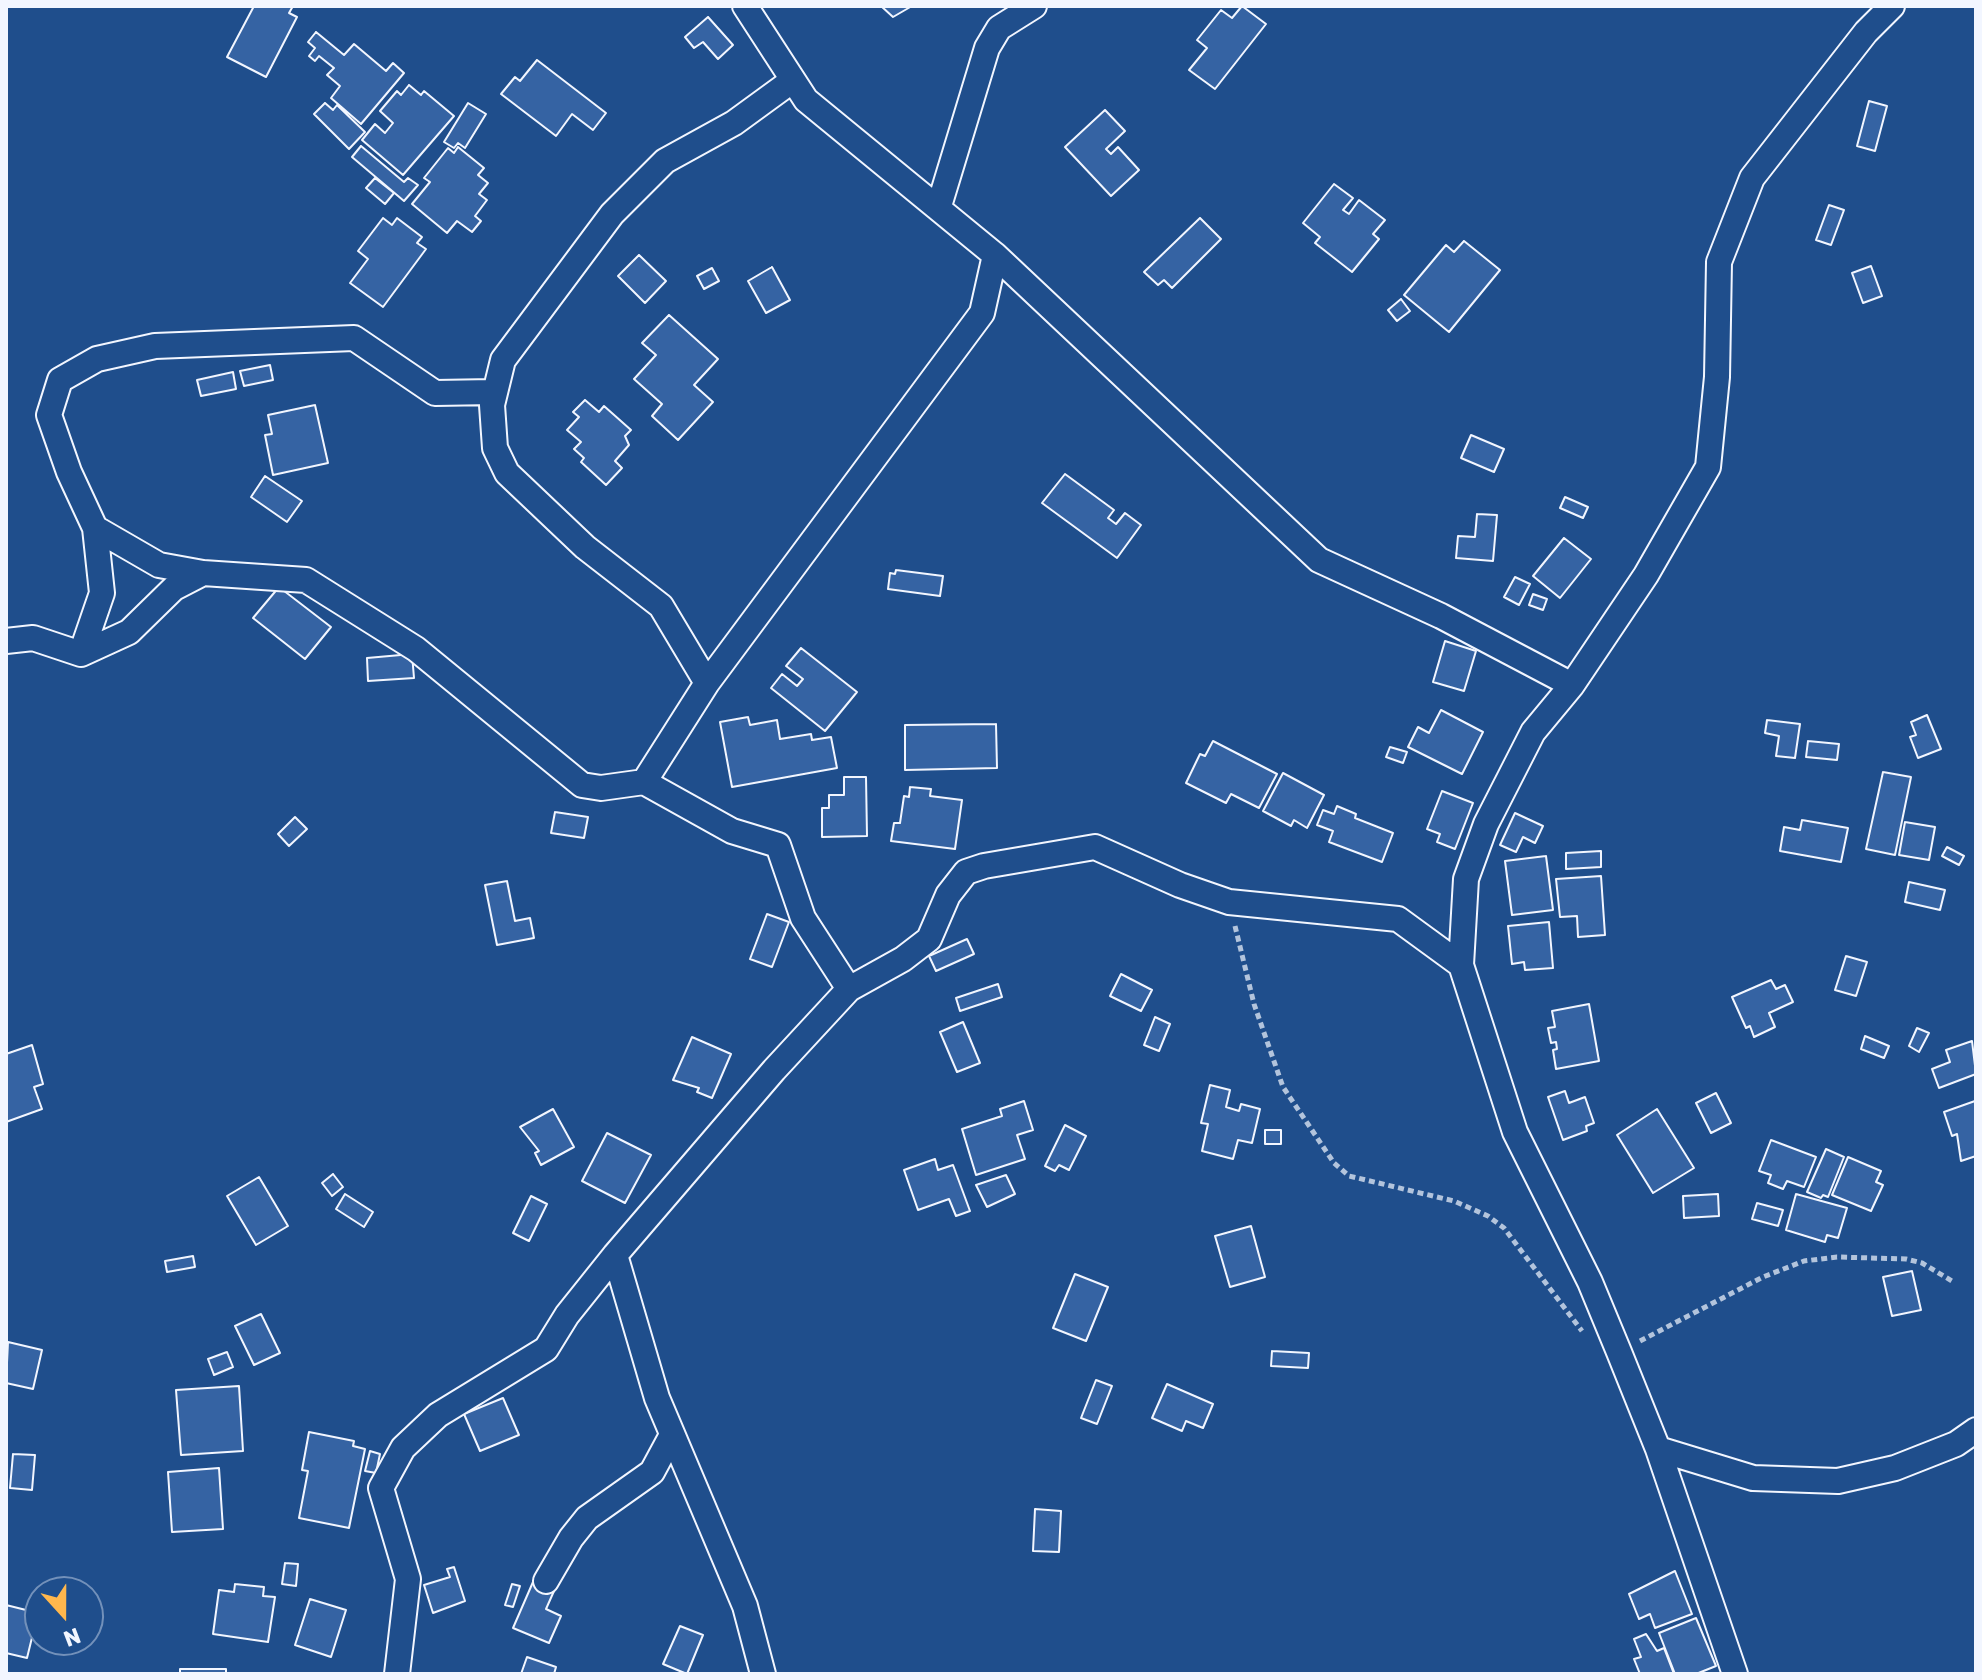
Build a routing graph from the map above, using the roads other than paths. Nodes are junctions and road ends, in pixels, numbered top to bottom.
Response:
1 (745, 6) edge
2 (1034, 6) edge
3 (1892, 6) edge
4 (793, 80) junction
5 (939, 206) junction
6 (995, 255) junction
7 (493, 392) junction
8 (95, 528) junction
9 (203, 573) junction
10 (6, 641) edge
11 (81, 654) junction
12 (707, 683) junction
13 (1572, 685) junction
14 (644, 782) junction
15 (1461, 965) junction
16 (849, 989) junction
17 (615, 1255) junction
18 (1976, 1430) edge
19 (672, 1435) junction
20 (1658, 1449) junction
21 (546, 1581) dead end
22 (397, 1674) edge
23 (763, 1674) edge
24 (1735, 1674) edge

1 - 4 street
2 - 5 street
3 - 13 street
4 - 5 street
4 - 7 street
5 - 6 street
6 - 12 street
6 - 13 street
7 - 8 street
7 - 12 street
8 - 9 street
8 - 11 street
9 - 11 street
9 - 14 street
10 - 11 street
12 - 14 street
13 - 15 street
14 - 16 street
15 - 16 street
15 - 20 street
16 - 17 street
17 - 19 street
17 - 22 street
18 - 20 street
19 - 21 street
19 - 23 street
20 - 24 street

